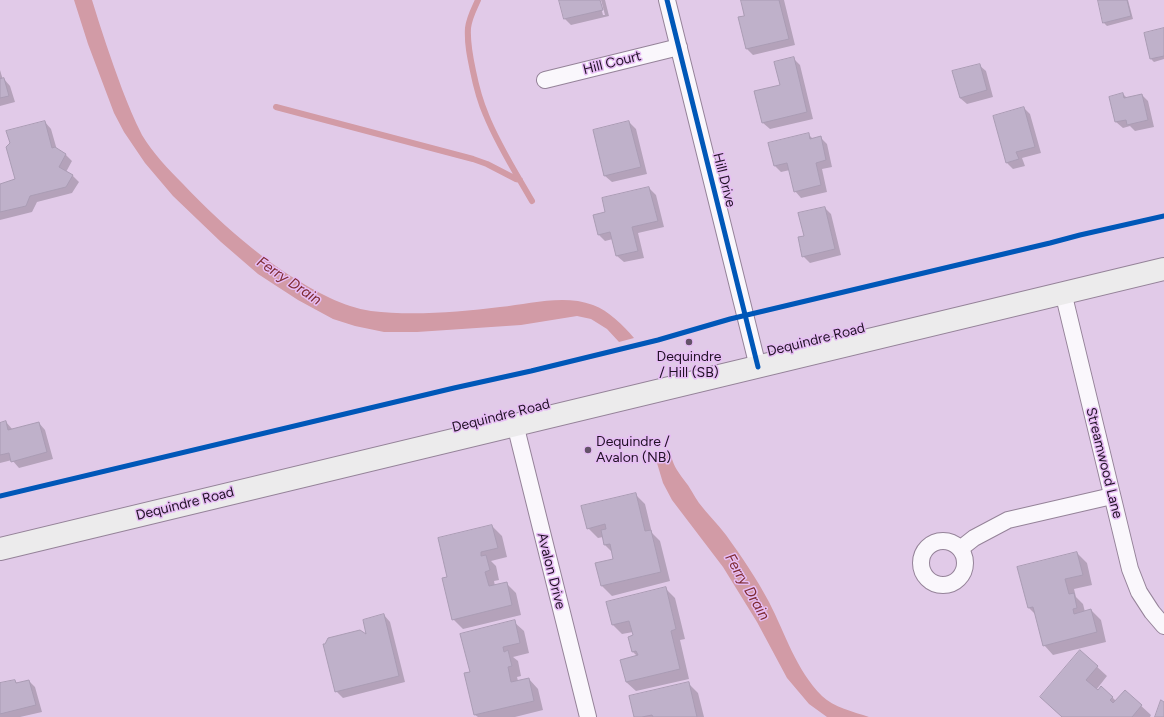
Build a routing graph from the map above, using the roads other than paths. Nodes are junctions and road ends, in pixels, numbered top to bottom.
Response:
1 (666, 0) edge
2 (678, 47) junction
3 (545, 80) dead end
4 (1164, 269) edge
5 (1063, 292) junction
6 (758, 366) junction
7 (515, 424) junction
8 (1112, 496) junction
9 (0, 549) edge
10 (960, 549) dead end
11 (1164, 626) edge
12 (588, 717) edge

1 - 2 street, Hill Drive
2 - 3 street, Hill Court
2 - 6 street, Hill Drive
4 - 5 main road, Dequindre Road
5 - 6 main road, Dequindre Road
5 - 8 street, Streamwood Lane
6 - 7 main road, Dequindre Road
7 - 9 main road, Dequindre Road
7 - 12 street, Avalon Drive
8 - 10 street
8 - 11 street, Streamwood Lane

